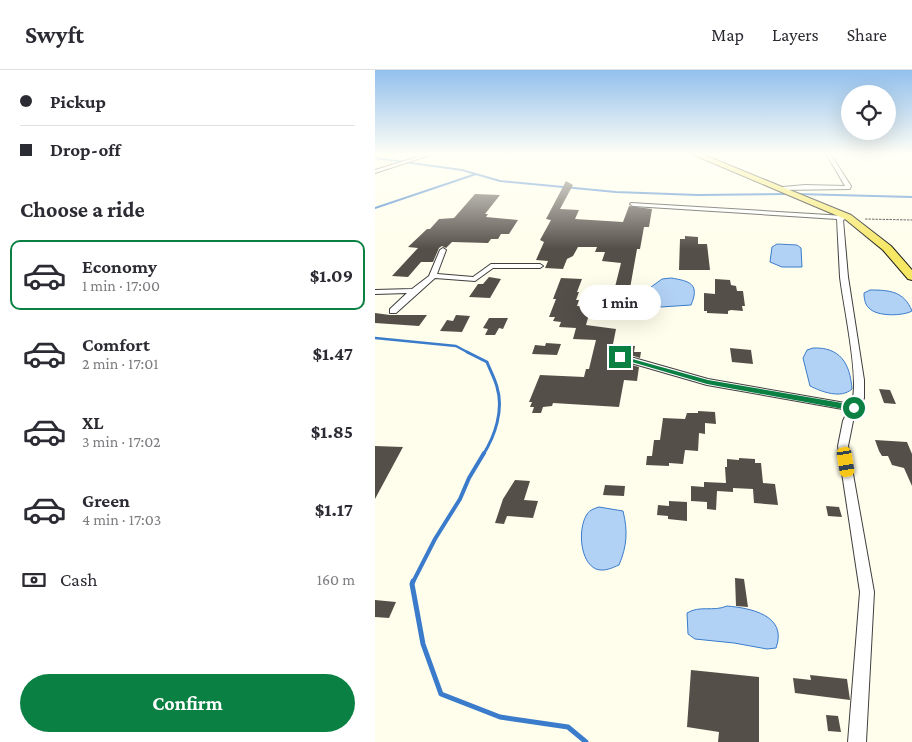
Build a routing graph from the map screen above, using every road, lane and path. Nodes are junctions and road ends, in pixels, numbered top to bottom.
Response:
1 (775, 186) edge
2 (848, 186) edge
3 (786, 191) junction
4 (803, 198) joint
5 (633, 204) dead end
6 (846, 218) junction
7 (912, 220) edge
8 (443, 250) dead end
9 (540, 266) dead end
10 (433, 276) junction
11 (912, 277) edge
12 (414, 290) junction
13 (375, 292) edge
14 (393, 311) dead end
15 (620, 357) dead end
16 (854, 408) junction
17 (857, 742) edge

1 - 3 main road
2 - 3 street
3 - 4 main road
4 - 6 main road
5 - 6 street
6 - 7 path
6 - 11 main road
6 - 16 street
8 - 10 street
9 - 10 street
10 - 12 street
12 - 13 street
12 - 14 street
15 - 16 street
16 - 17 street

